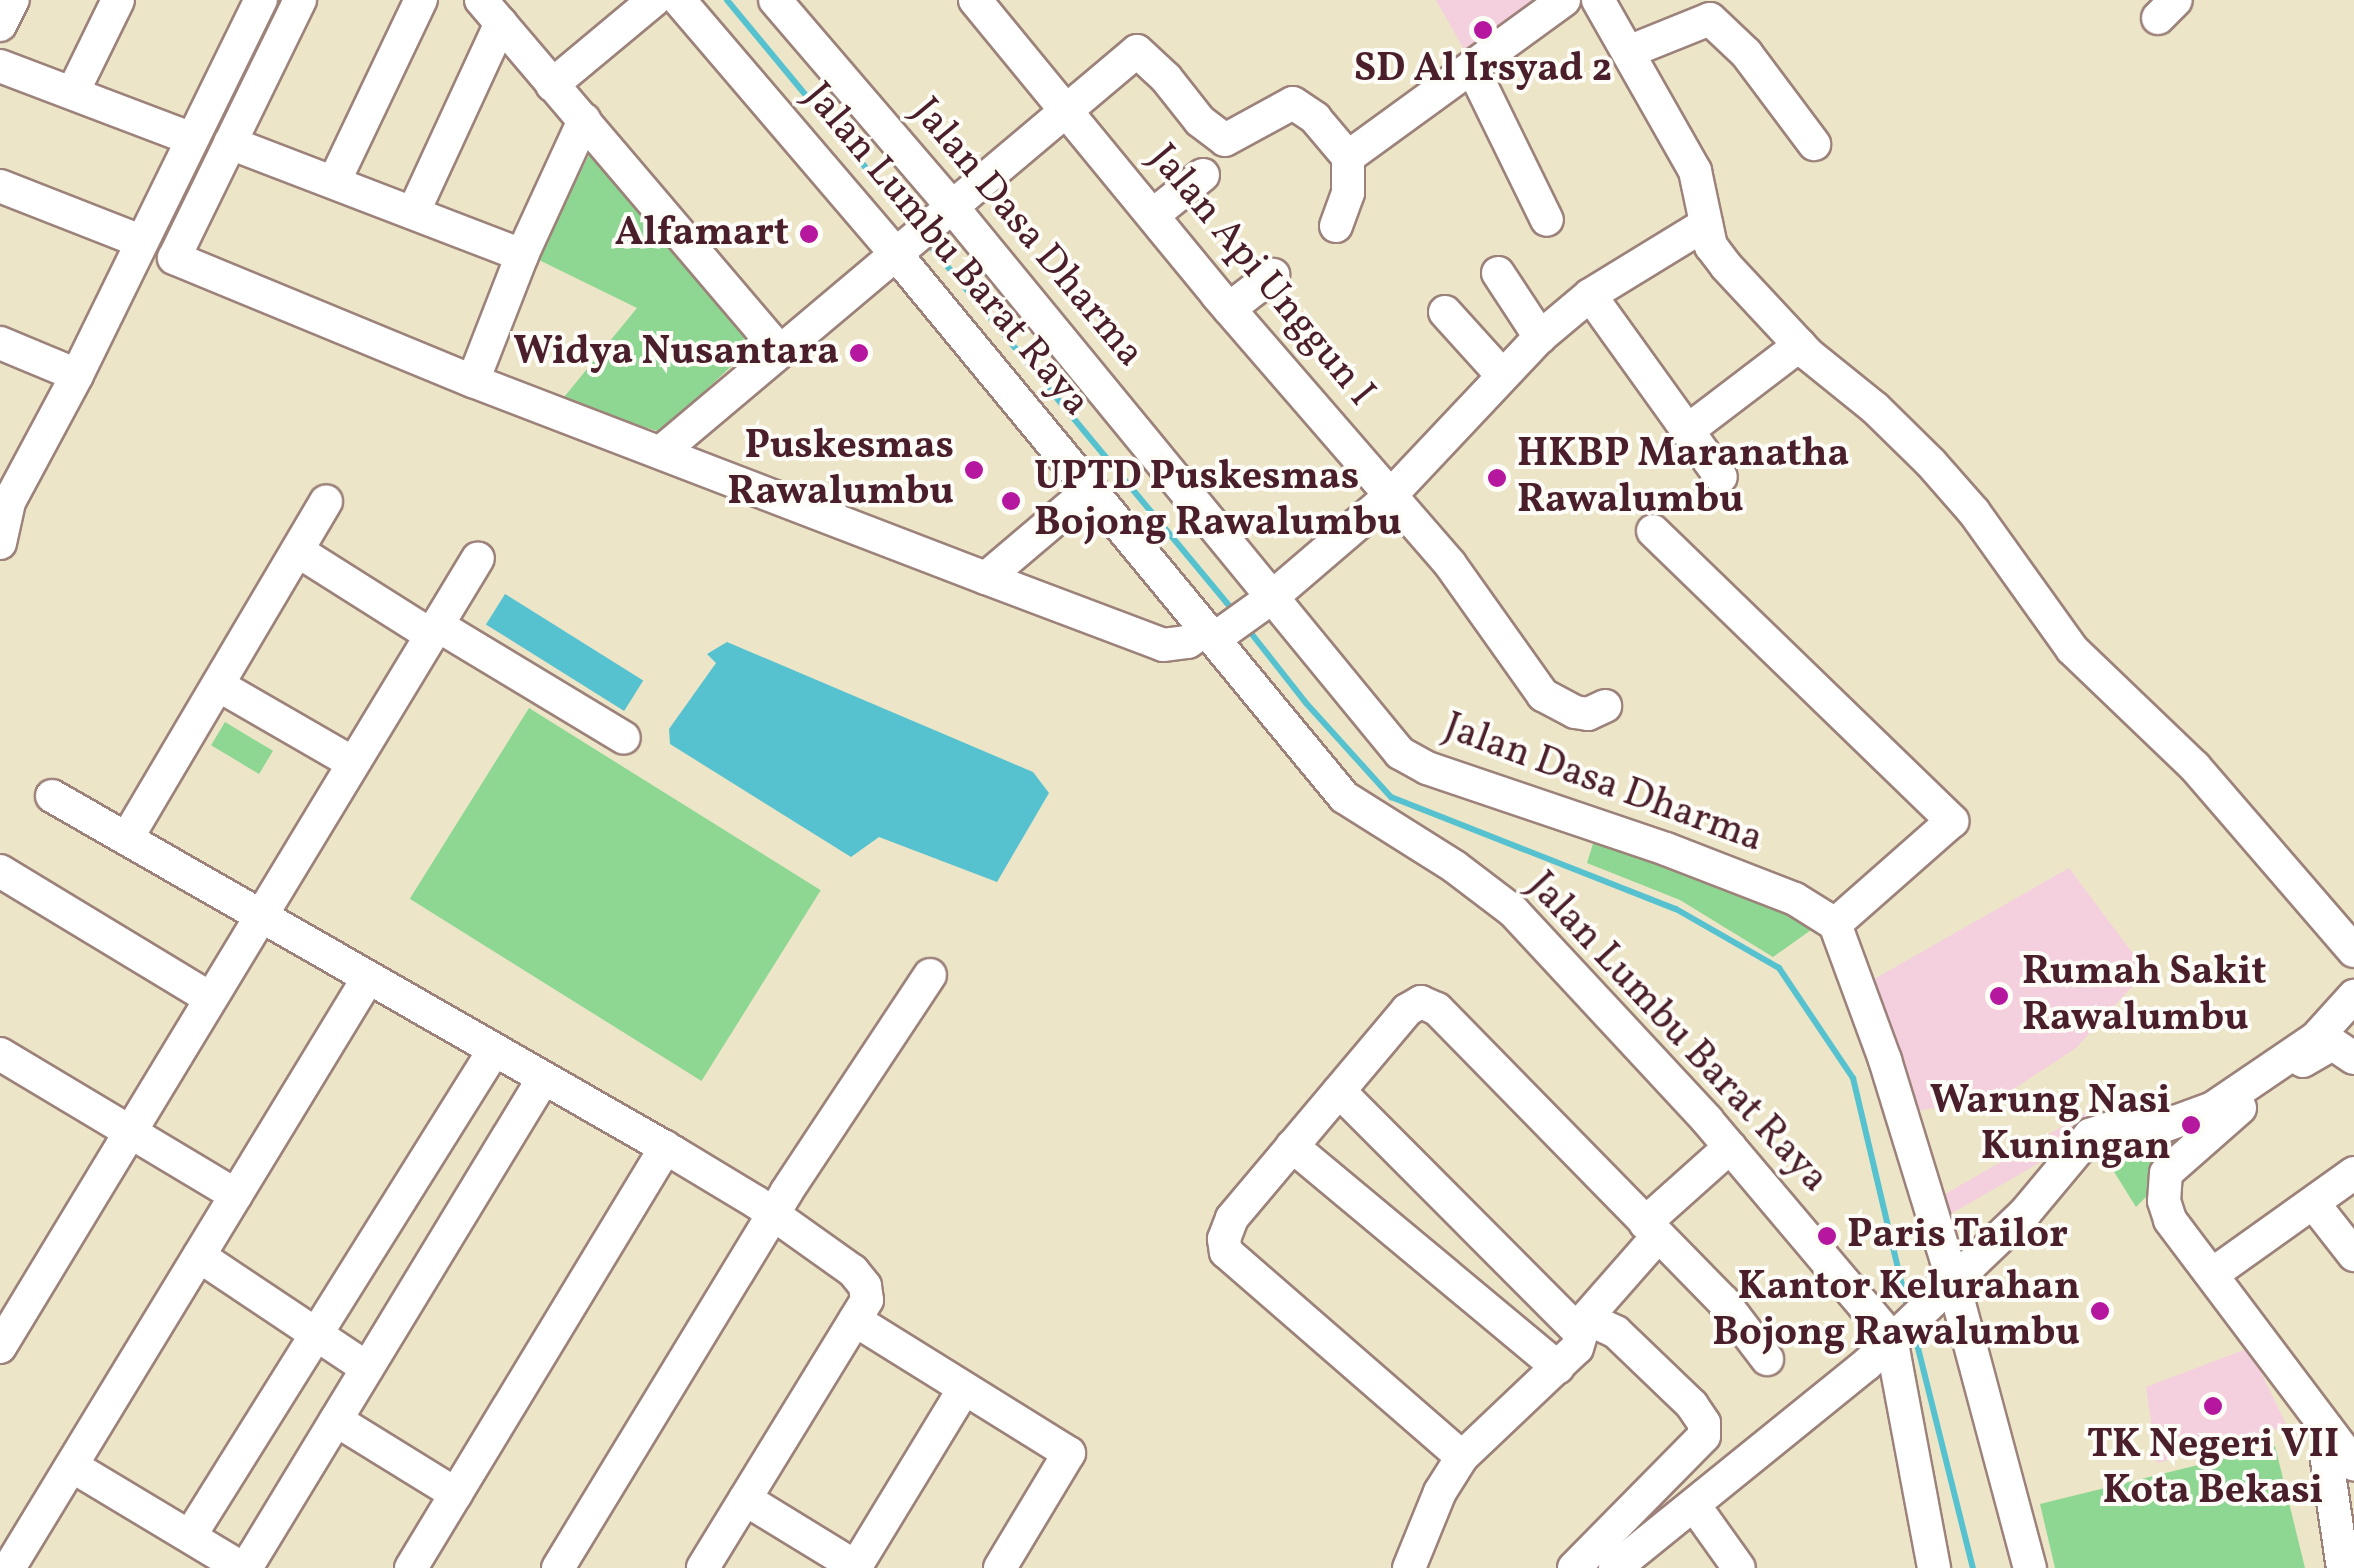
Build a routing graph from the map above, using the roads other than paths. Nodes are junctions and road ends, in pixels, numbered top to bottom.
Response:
1 (13, 0) edge
2 (118, 0) edge
3 (261, 0) edge
4 (300, 0) edge
5 (420, 0) edge
6 (654, 0) edge
7 (679, 0) edge
8 (775, 0) edge
9 (1564, 0) edge
10 (1598, 0) edge
11 (984, 3) edge
12 (491, 11) edge
13 (0, 26) edge
14 (1628, 52) junction
15 (0, 66) edge
16 (1472, 66) junction
17 (552, 85) junction
18 (73, 92) junction
19 (1068, 111) junction
20 (584, 120) junction
21 (192, 139) junction
22 (230, 143) junction
23 (1814, 144) dead end
24 (1348, 156) junction
25 (1203, 175) dead end
26 (334, 182) junction
27 (0, 186) edge
28 (414, 211) junction
29 (947, 214) junction
30 (1153, 215) junction
31 (1547, 220) dead end
32 (1706, 224) junction
33 (1336, 226) dead end
34 (140, 241) junction
35 (902, 247) junction
36 (522, 255) junction
37 (1498, 273) dead end
38 (1273, 275) dead end
39 (1590, 295) junction
40 (1229, 309) junction
41 (1445, 312) dead end
42 (1540, 337) junction
43 (0, 344) edge
44 (1800, 345) junction
45 (778, 349) junction
46 (77, 375) junction
47 (1502, 375) junction
48 (472, 382) junction
49 (1687, 432) junction
50 (661, 452) junction
51 (1721, 477) dead end
52 (1091, 489) junction
53 (1390, 496) junction
54 (326, 502) dead end
55 (1652, 531) dead end
56 (0, 543) edge
57 (298, 550) junction
58 (478, 558) dead end
59 (986, 578) junction
60 (1267, 600) junction
61 (434, 630) junction
62 (1215, 633) junction
63 (218, 686) junction
64 (1605, 706) dead end
65 (624, 738) dead end
66 (353, 763) junction
67 (52, 796) dead end
68 (127, 838) junction
69 (0, 870) edge
70 (260, 915) junction
71 (1835, 924) junction
72 (2354, 950) edge
73 (930, 975) dead end
74 (368, 978) junction
75 (2354, 996) edge
76 (210, 998) junction
77 (494, 1050) junction
78 (2343, 1051) edge
79 (0, 1054) edge
80 (544, 1078) junction
81 (1339, 1091) junction
82 (129, 1131) junction
83 (1292, 1146) junction
84 (666, 1147) junction
85 (1730, 1147) junction
86 (2354, 1173) edge
87 (236, 1195) junction
88 (2314, 1204) junction
89 (772, 1215) junction
90 (1651, 1230) junction
91 (2354, 1255) edge
92 (198, 1256) junction
93 (2214, 1273) junction
94 (1942, 1293) junction
95 (854, 1320) junction
96 (1584, 1326) junction
97 (1898, 1332) junction
98 (316, 1334) junction
99 (0, 1346) edge
100 (1768, 1360) dead end
101 (368, 1368) junction
102 (1558, 1368) junction
103 (964, 1388) junction
104 (336, 1420) junction
105 (2345, 1453) edge
106 (1462, 1456) junction
107 (72, 1466) junction
108 (456, 1494) junction
109 (745, 1499) junction
110 (1694, 1505) junction
111 (190, 1536) junction
112 (856, 1567) edge
113 (9, 1568) edge
114 (244, 1568) edge
115 (411, 1568) edge
116 (558, 1568) edge
117 (703, 1568) edge
118 (1000, 1568) edge
119 (1409, 1568) edge
120 (1574, 1568) edge
121 (1616, 1568) edge
122 (1739, 1568) edge
123 (1934, 1568) edge
124 (2030, 1568) edge
125 (2343, 1568) edge

1 - 13 street
2 - 18 street
3 - 21 street
4 - 22 street
5 - 26 street
6 - 17 street
7 - 35 street, Jalan Lumbu Barat Raya
8 - 29 street, Jalan Dasa Dharma
9 - 16 street
10 - 14 street
11 - 19 street, Jalan Api Unggun I
12 - 17 street
12 - 28 street
14 - 23 street
14 - 32 street
15 - 18 street
16 - 24 street
16 - 31 street
17 - 20 street
18 - 21 street
19 - 24 street
19 - 29 street
19 - 30 street, Jalan Api Unggun I
20 - 36 street
20 - 45 street
21 - 34 street
22 - 26 street
22 - 48 street
24 - 33 street
25 - 30 street
26 - 28 street
27 - 34 street
28 - 36 street
29 - 35 street
29 - 60 street, Jalan Dasa Dharma
30 - 40 street, Jalan Api Unggun I
32 - 39 street
32 - 44 street
34 - 46 street
35 - 45 street
35 - 52 street, Jalan Lumbu Barat Raya
36 - 48 street
37 - 42 street
38 - 40 street
39 - 42 street
39 - 49 street
40 - 53 street, Jalan Api Unggun I
41 - 47 street
42 - 47 street
43 - 46 street
44 - 49 street
44 - 72 street
45 - 50 street
46 - 56 street
47 - 53 street
48 - 50 street
49 - 51 street
50 - 59 street
52 - 59 street
52 - 62 street, Jalan Lumbu Barat Raya
53 - 60 street
53 - 64 street, Jalan Api Unggun I
54 - 57 street
55 - 71 street
57 - 61 street
57 - 63 street
58 - 61 street
59 - 62 street
60 - 62 street
60 - 71 street, Jalan Dasa Dharma
61 - 65 street
61 - 66 street
62 - 85 street, Jalan Lumbu Barat Raya
63 - 66 street
63 - 68 street
66 - 70 street
67 - 68 street
68 - 70 street
69 - 76 street
70 - 74 street
70 - 76 street
71 - 94 street
73 - 89 street
74 - 77 street
74 - 87 street
75 - 94 street
76 - 82 street
77 - 80 street
77 - 98 street
78 - 93 street
79 - 82 street
80 - 84 street
80 - 101 street
81 - 83 street
81 - 90 street
81 - 96 street
82 - 87 street
82 - 99 street
83 - 102 street
83 - 106 street
84 - 89 street
84 - 108 street
85 - 90 street
85 - 97 street, Jalan Lumbu Barat Raya
86 - 88 street
87 - 92 street
88 - 91 street
88 - 93 street
89 - 95 street
89 - 116 street
90 - 96 street
90 - 100 street
92 - 98 street
92 - 107 street
93 - 105 street
94 - 97 street
94 - 124 street
95 - 103 street
95 - 109 street
96 - 102 street
96 - 120 street
97 - 110 street
97 - 123 street, Jalan Lumbu Barat Raya
98 - 101 street
98 - 111 street
101 - 104 street
102 - 106 street
103 - 112 street
103 - 118 street
104 - 108 street
104 - 114 street
105 - 125 street
106 - 119 street
107 - 111 street
107 - 113 street
108 - 115 street
109 - 112 street
109 - 117 street
110 - 121 street
110 - 122 street
111 - 114 street

